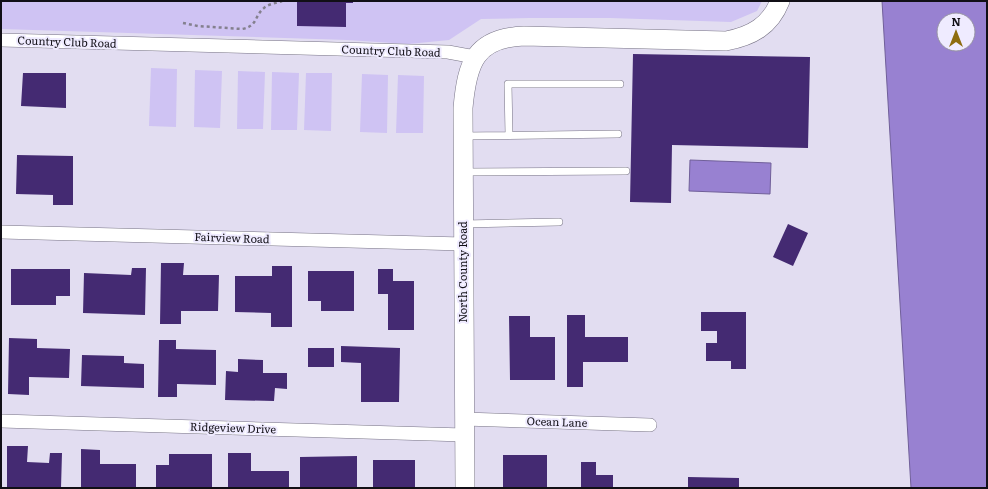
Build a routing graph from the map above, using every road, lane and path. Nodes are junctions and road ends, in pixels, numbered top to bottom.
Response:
1 (282, 1) edge
2 (780, 1) edge
3 (183, 23) dead end
4 (1, 40) edge
5 (475, 57) junction
6 (620, 84) dead end
7 (618, 134) dead end
8 (509, 135) junction
9 (463, 136) junction
10 (626, 171) dead end
11 (463, 172) junction
12 (559, 222) dead end
13 (463, 224) junction
14 (1, 232) edge
15 (463, 244) junction
16 (1, 421) edge
17 (650, 425) dead end
18 (464, 427) junction
19 (464, 488) edge

1 - 3 path
2 - 5 street
4 - 5 street, Country Club Road
5 - 9 street, North County Road
6 - 8 lane
7 - 8 lane
8 - 9 lane
9 - 11 street, North County Road
10 - 11 lane
11 - 13 street, North County Road
12 - 13 lane
13 - 15 street, North County Road
14 - 15 street, Fairview Road
15 - 18 street, North County Road
16 - 18 street, Ridgeview Drive
17 - 18 street, Ocean Lane
18 - 19 street, North County Road

